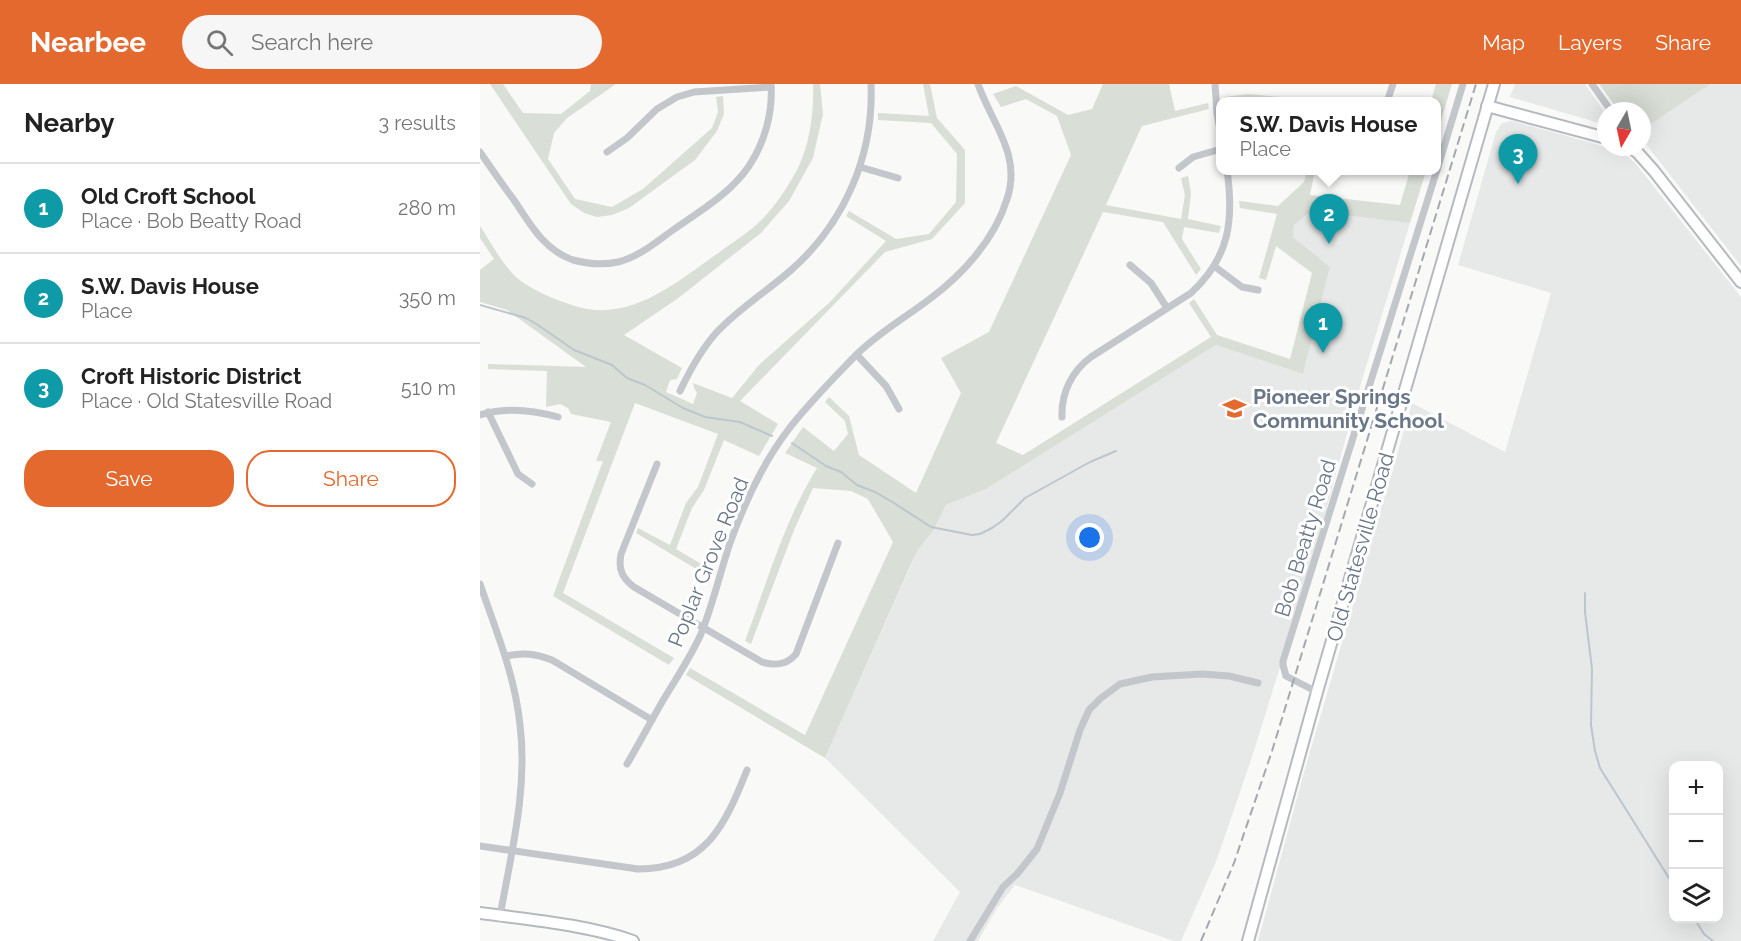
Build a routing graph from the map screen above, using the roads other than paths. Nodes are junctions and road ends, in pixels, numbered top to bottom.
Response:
1 (871, 84) edge
2 (978, 84) edge
3 (1463, 84) edge
4 (1494, 84) edge
5 (1592, 84) edge
6 (771, 86) edge
7 (1605, 102) edge
8 (1487, 106) junction
9 (1597, 136) edge
10 (1216, 150) edge
11 (480, 152) edge
12 (607, 152) dead end
13 (1641, 156) edge
14 (1441, 157) edge
15 (860, 167) junction
16 (1179, 168) dead end
17 (1227, 175) edge
18 (1435, 175) edge
19 (898, 178) dead end
20 (1130, 264) dead end
21 (1214, 266) junction
22 (1741, 282) edge
23 (1258, 290) dead end
24 (1167, 308) junction
25 (857, 355) junction
26 (680, 391) dead end
27 (899, 409) dead end
28 (488, 412) junction
29 (480, 415) edge
30 (558, 417) dead end
31 (1062, 417) dead end
32 (657, 464) dead end
33 (532, 484) dead end
34 (838, 543) dead end
35 (480, 584) edge
36 (703, 627) junction
37 (506, 656) junction
38 (1258, 683) dead end
39 (1317, 692) junction
40 (652, 720) junction
41 (627, 764) dead end
42 (747, 770) dead end
43 (480, 846) edge
44 (512, 850) junction
45 (480, 914) edge
46 (500, 916) junction
47 (633, 941) edge
48 (970, 941) edge
49 (1248, 941) edge

1 - 15 street
2 - 25 street, Poplar Grove Road
3 - 14 street, Bob Beatty Road
4 - 8 main road, Old Statesville Road
5 - 7 street
6 - 11 street
6 - 12 street
8 - 9 main road
8 - 39 main road, Old Statesville Road
10 - 16 street
13 - 22 main road
15 - 19 street
15 - 26 street
17 - 21 street
18 - 39 street, Bob Beatty Road
20 - 24 street
21 - 23 street
21 - 24 street
24 - 31 street
25 - 27 street
25 - 36 street, Poplar Grove Road
28 - 29 street
28 - 30 street
28 - 33 street
32 - 36 street
34 - 36 street
35 - 37 street
36 - 40 street, Poplar Grove Road
37 - 40 street
37 - 44 street
38 - 48 street
39 - 49 main road, Old Statesville Road
40 - 41 street, Poplar Grove Road
42 - 44 street
43 - 44 street
44 - 46 street
45 - 46 main road
46 - 47 main road

